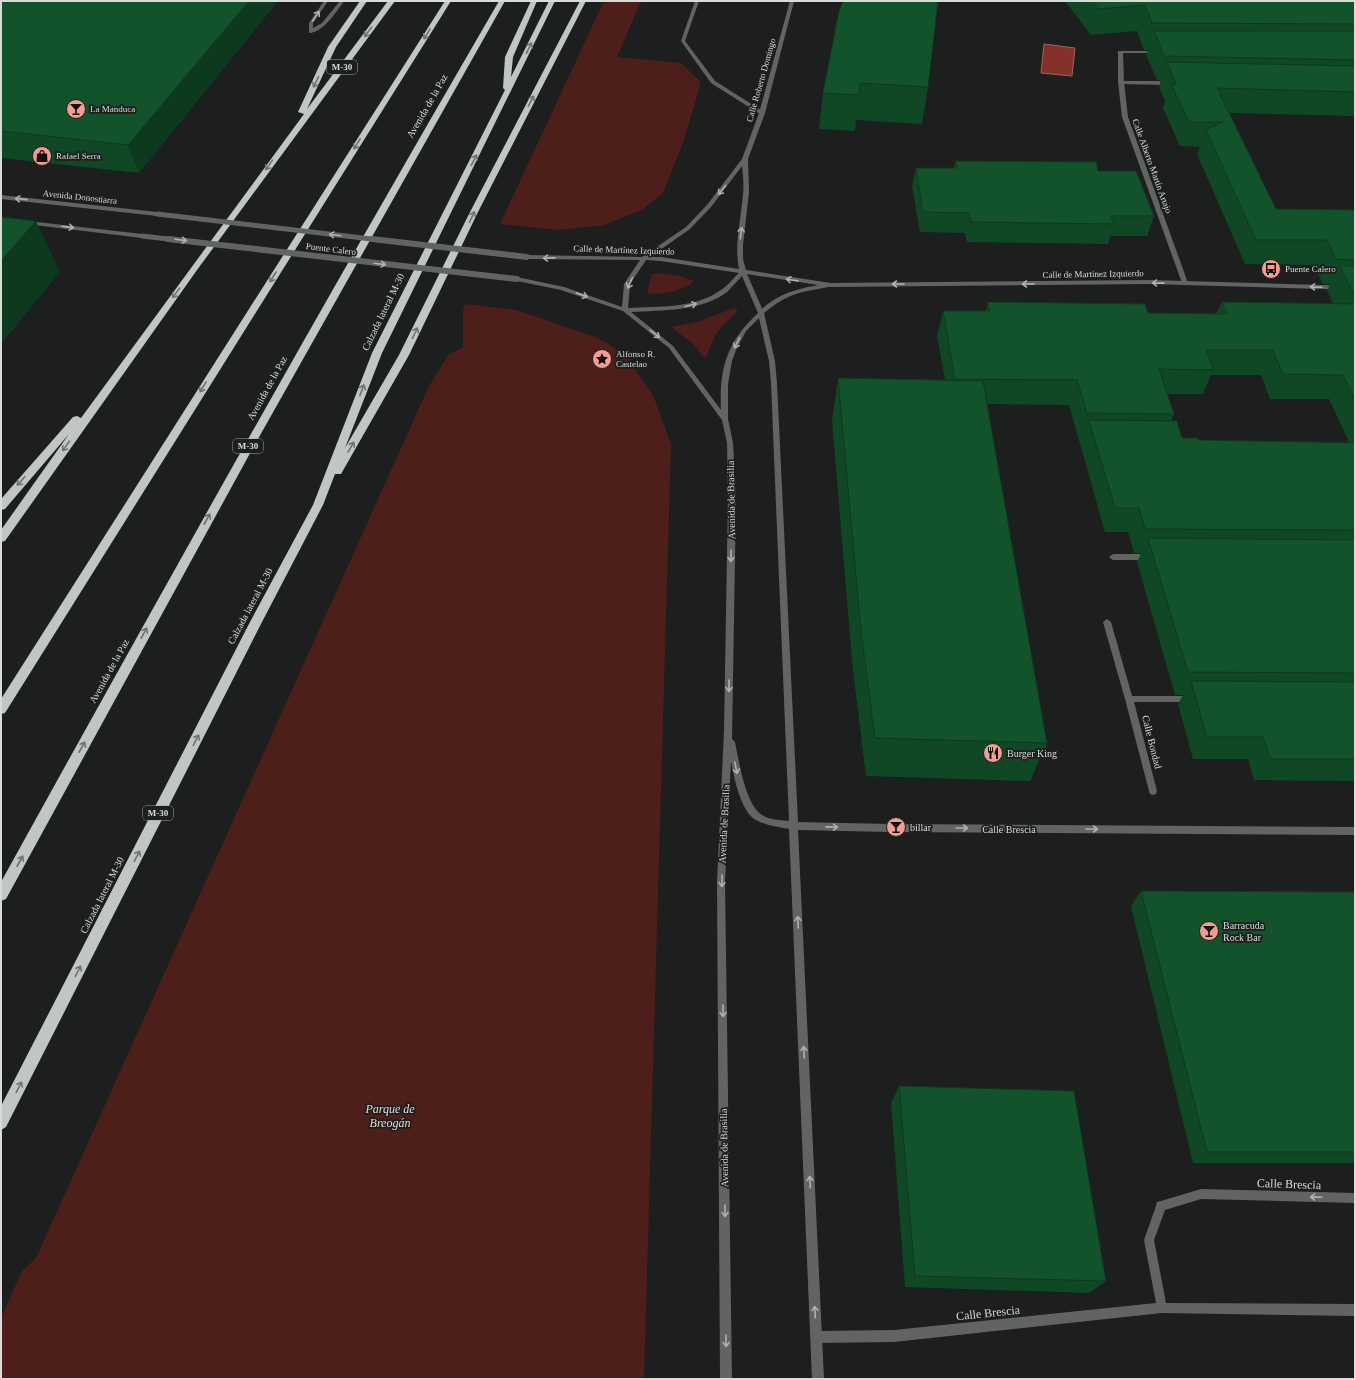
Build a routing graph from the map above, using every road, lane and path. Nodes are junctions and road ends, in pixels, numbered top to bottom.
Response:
1 (326, 1) edge
2 (342, 1) edge
3 (364, 1) edge
4 (392, 1) edge
5 (448, 1) edge
6 (502, 1) edge
7 (534, 1) edge
8 (552, 1) edge
9 (583, 1) edge
10 (697, 1) edge
11 (797, 1) edge
12 (791, 3) edge
13 (1167, 52) edge
14 (1121, 82) junction
15 (1176, 83) edge
16 (506, 96) junction
17 (762, 113) junction
18 (292, 134) junction
19 (745, 159) junction
20 (1, 197) edge
21 (157, 214) joint
22 (25, 222) edge
23 (527, 257) joint
24 (644, 258) junction
25 (743, 272) junction
26 (1185, 283) junction
27 (831, 285) junction
28 (1355, 288) edge
29 (625, 310) junction
30 (762, 313) junction
31 (112, 379) junction
32 (725, 420) junction
33 (318, 505) junction
34 (1, 506) edge
35 (1, 538) edge
36 (1113, 557) dead end
37 (1160, 557) edge
38 (1107, 622) dead end
39 (1129, 699) junction
40 (1199, 699) edge
41 (1, 709) edge
42 (728, 730) junction
43 (1153, 791) dead end
44 (795, 826) junction
45 (1355, 832) edge
46 (1, 895) edge
47 (1, 1122) edge
48 (1355, 1198) edge
49 (1162, 1308) junction
50 (1355, 1310) edge
51 (816, 1337) junction
52 (726, 1379) edge
53 (818, 1379) edge

2 -> 1 street
3 -> 18 highway
4 -> 18 highway, M-30
5 -> 41 highway
46 -> 6 highway, Avenida de la Paz / M-30
7 - 16 highway, M-30
16 -> 8 highway, M-30
33 -> 9 highway
10 - 17 street
11 - 12 street
12 - 17 street, Calle Roberto Domingo
13 - 14 street, Calle Alberto Martín Artajo
14 - 15 street
14 - 26 street, Calle Alberto Martín Artajo
33 -> 16 highway, Calzada lateral M-30 / M-30
17 - 19 street, Calle Roberto Domingo
18 -> 31 highway, M-30
19 -> 24 street, Calle Roberto Domingo
25 -> 19 street, Calle Roberto Domingo
21 -> 20 street, Avenida Donostiarra
23 -> 21 street, Puente Calero, bridge
22 -> 29 street, Puente Calero, bridge
24 -> 23 street, Calle de Martínez Izquierdo
24 - 25 street, Calle de Martínez Izquierdo
24 -> 29 street, Calle Roberto Domingo
27 -> 25 street, Calle de Martínez Izquierdo
29 -> 25 street
25 - 30 street, Calle Roberto Domingo
26 -> 27 street, Calle de Martínez Izquierdo
28 -> 26 street, Calle de Martínez Izquierdo
27 - 30 street, Calle de Martínez Izquierdo
29 -> 32 street, Avenida de Brasilia
30 -> 32 street, Calle de Martínez Izquierdo
30 - 44 street
31 -> 34 highway
31 -> 35 highway, M-30
32 -> 42 street, Avenida de Brasilia
47 -> 33 highway, Calzada lateral M-30 / M-30
36 - 37 street
38 - 39 street, Calle Bondad
39 - 40 street
39 - 43 street, Calle Bondad
42 -> 44 street, Calle Brescia
42 -> 52 street, Avenida de Brasilia
44 -> 45 street, Calle Brescia
51 -> 44 street
48 -> 49 street, Calle Brescia
49 - 50 street, Calle Brescia
49 - 51 street, Calle Brescia
51 - 53 street

